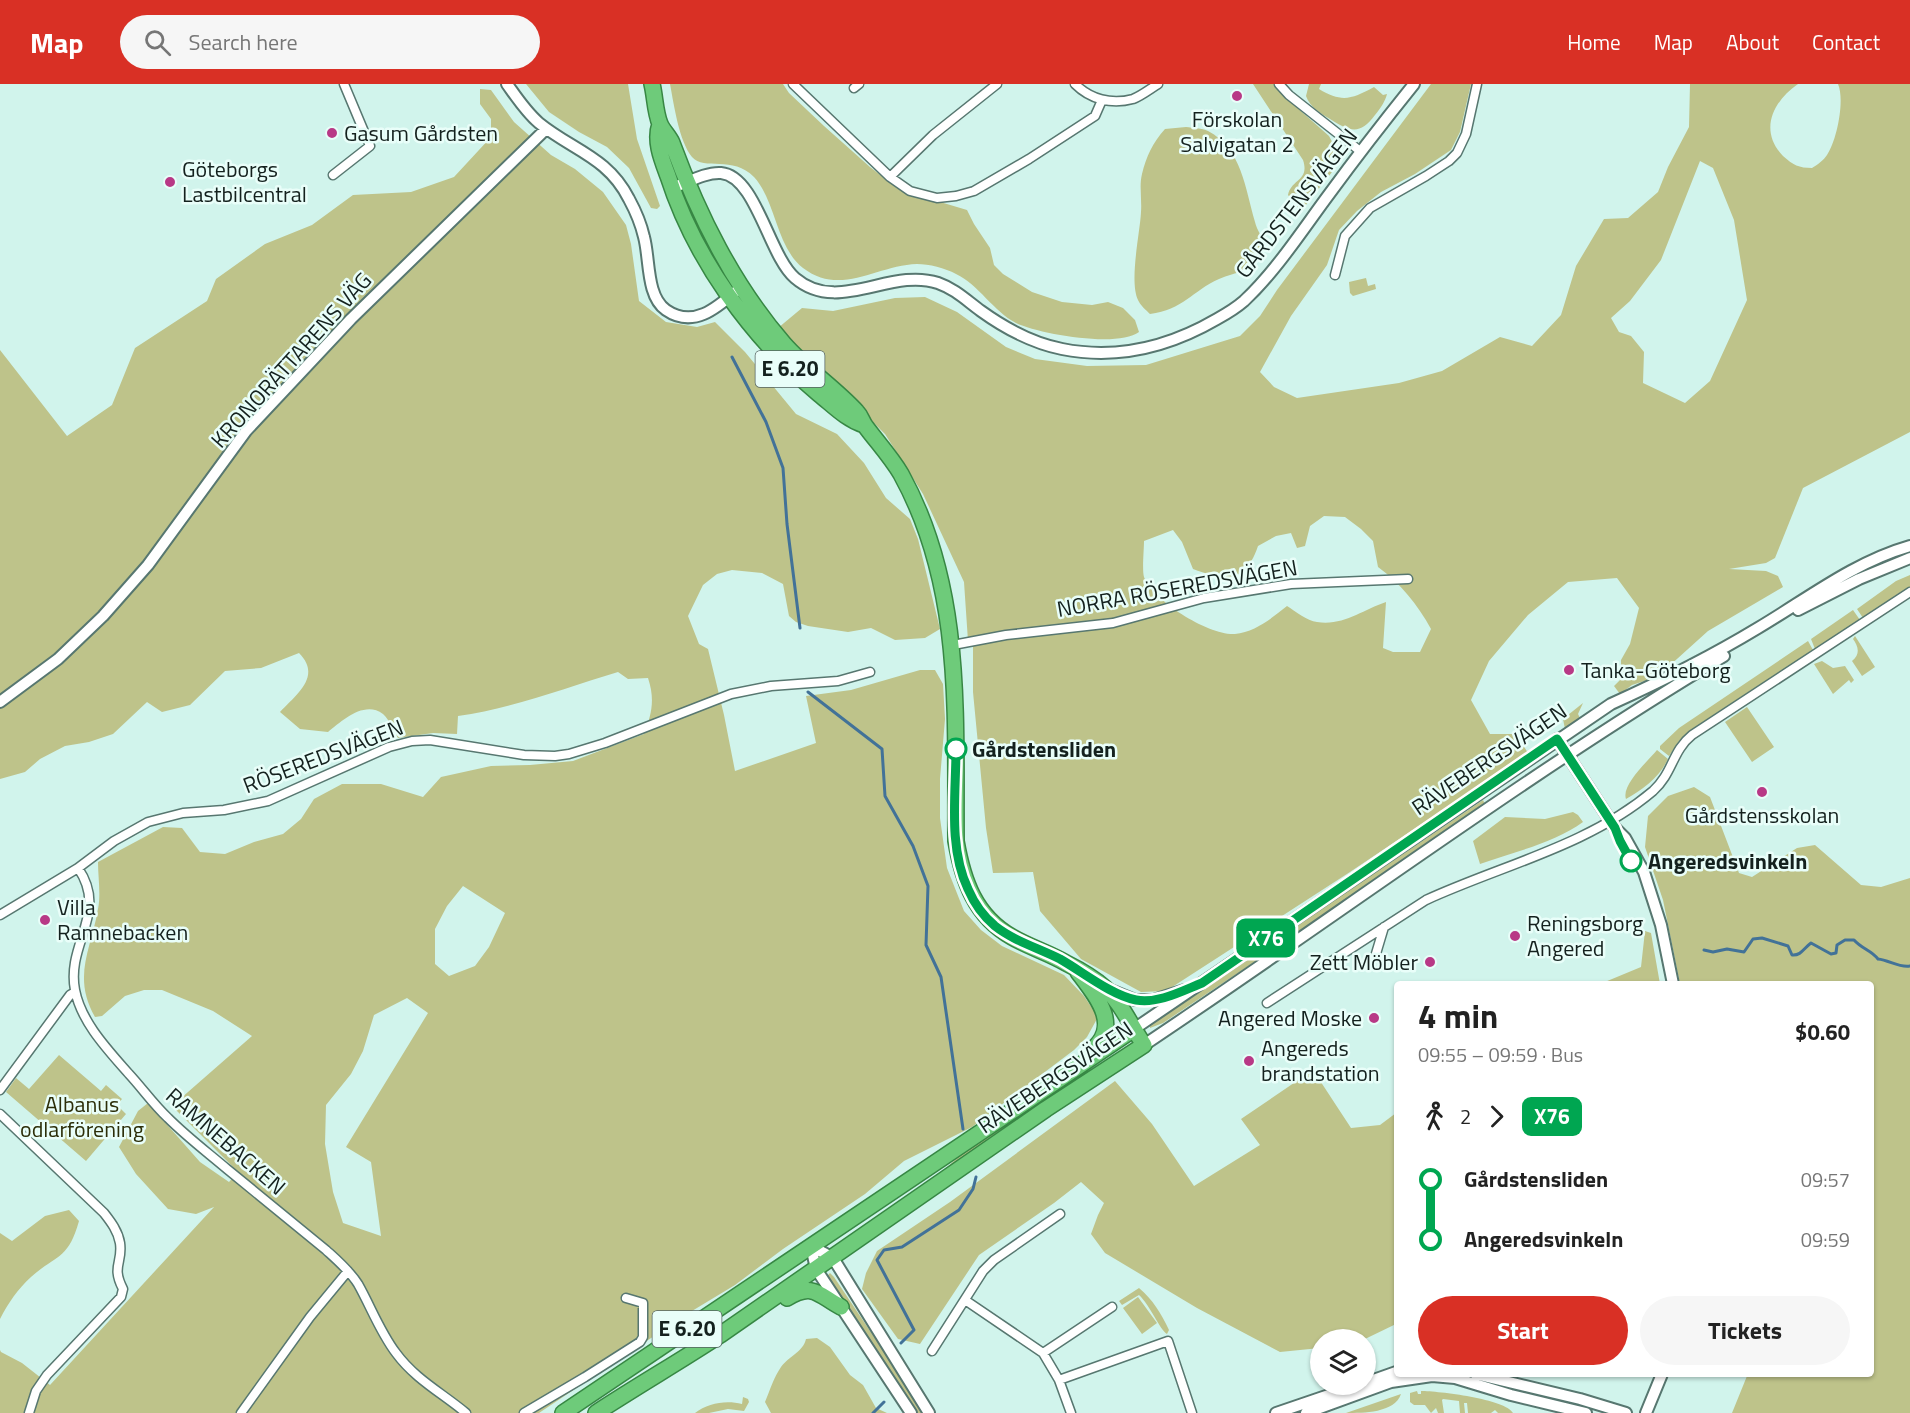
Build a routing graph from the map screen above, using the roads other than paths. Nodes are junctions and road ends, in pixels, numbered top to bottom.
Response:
1 (345, 84) edge
2 (507, 84) edge
3 (652, 84) edge
4 (793, 84) edge
5 (997, 84) edge
6 (1075, 84) edge
7 (1158, 84) edge
8 (1279, 84) edge
9 (1414, 84) edge
10 (1477, 84) edge
11 (1102, 100) junction
12 (660, 124) junction
13 (546, 129) junction
14 (1360, 152) junction
15 (333, 174) dead end
16 (890, 177) junction
17 (687, 183) junction
18 (672, 188) junction
19 (1335, 275) dead end
20 (736, 292) junction
21 (1910, 546) edge
22 (1910, 558) edge
23 (1408, 579) dead end
24 (1910, 592) edge
25 (953, 645) junction
26 (870, 672) dead end
27 (0, 702) edge
28 (1557, 739) junction
29 (1567, 754) junction
30 (1613, 824) junction
31 (78, 868) junction
32 (0, 915) edge
33 (1384, 927) junction
34 (1375, 957) dead end
35 (1074, 967) junction
36 (1672, 981) edge
37 (1202, 983) junction
38 (1106, 988) junction
39 (75, 992) junction
40 (1267, 1004) dead end
41 (1134, 1029) junction
42 (1144, 1045) junction
43 (1065, 1076) junction
44 (0, 1090) edge
45 (0, 1114) edge
46 (1060, 1214) dead end
47 (811, 1246) junction
48 (833, 1258) junction
49 (816, 1269) junction
50 (348, 1270) junction
51 (626, 1298) dead end
52 (965, 1300) junction
53 (841, 1307) junction
54 (1112, 1307) dead end
55 (749, 1315) junction
56 (932, 1351) dead end
57 (1042, 1353) junction
58 (1394, 1373) edge
59 (1425, 1377) edge
60 (1444, 1377) edge
61 (1488, 1377) edge
62 (1661, 1377) edge
63 (1376, 1379) edge
64 (1059, 1380) junction
65 (1330, 1395) edge
66 (29, 1413) edge
67 (242, 1413) edge
68 (466, 1413) edge
69 (524, 1413) edge
70 (563, 1413) edge
71 (596, 1413) edge
72 (911, 1413) edge
73 (929, 1413) edge
74 (1071, 1413) edge
75 (1192, 1413) edge
76 (1276, 1413) edge
77 (1306, 1413) edge
78 (1586, 1413) edge
79 (1626, 1413) edge
80 (1631, 1413) edge
81 (1640, 1413) edge
82 (1646, 1413) edge

1 - 15 street
2 - 13 street
3 - 12 highway, E 6.20
4 - 16 street
5 - 16 street
6 - 11 street
7 - 11 street
8 - 14 street
9 - 14 street, GÅRDSTENSVÄGEN
10 - 19 street
11 - 16 street
12 - 17 highway, E 6.20
12 - 18 highway, E 6.20
13 - 20 street
13 - 27 street, KRONORÄTTARENS VÄG
14 - 17 street, GÅRDSTENSVÄGEN
17 - 18 street, GÅRDSTENSVÄGEN
17 - 20 highway, E 6.20
18 - 20 highway, E 6.20
20 - 25 highway, E 6.20
21 - 28 street, RÄVEBERGSVÄGEN
22 - 29 street, RÄVEBERGSVÄGEN
23 - 25 street, NORRA RÖSEREDSVÄGEN
24 - 30 street
25 - 35 highway, E 6.20
26 - 31 street, RÖSEREDSVÄGEN
28 - 29 street
28 - 37 street, RÄVEBERGSVÄGEN
29 - 30 street
29 - 42 street, RÄVEBERGSVÄGEN
30 - 33 street
30 - 36 street
31 - 32 street
31 - 39 street, RAMNEBACKEN
33 - 34 street
33 - 40 street
35 - 38 highway, E 6.20
35 - 43 highway, E 6.20
37 - 38 street, RÄVEBERGSVÄGEN
37 - 41 street, RÄVEBERGSVÄGEN
38 - 41 highway, E 6.20
39 - 44 street
39 - 50 street, RAMNEBACKEN
41 - 42 highway, E 6.20
41 - 43 highway, RÄVEBERGSVÄGEN / E 6.20
42 - 48 highway, RÄVEBERGSVÄGEN / E 6.20
43 - 47 highway, RÄVEBERGSVÄGEN / E 6.20
45 - 66 street
46 - 52 street
47 - 48 street
47 - 49 street
47 - 70 highway, RÄVEBERGSVÄGEN / E 6.20
48 - 49 highway, RÄVEBERGSVÄGEN / E 6.20
48 - 73 street
49 - 53 street
49 - 55 highway, RÄVEBERGSVÄGEN / E 6.20
50 - 67 street
50 - 68 street, RAMNEBACKEN
51 - 69 street
52 - 56 street
52 - 57 street
53 - 55 highway
53 - 72 street
54 - 57 street
55 - 71 highway, RÄVEBERGSVÄGEN / E 6.20
57 - 64 street
58 - 63 street
59 - 77 street
60 - 78 street
61 - 79 street
62 - 82 street
64 - 74 street
64 - 75 street
65 - 76 street
80 - 81 street

